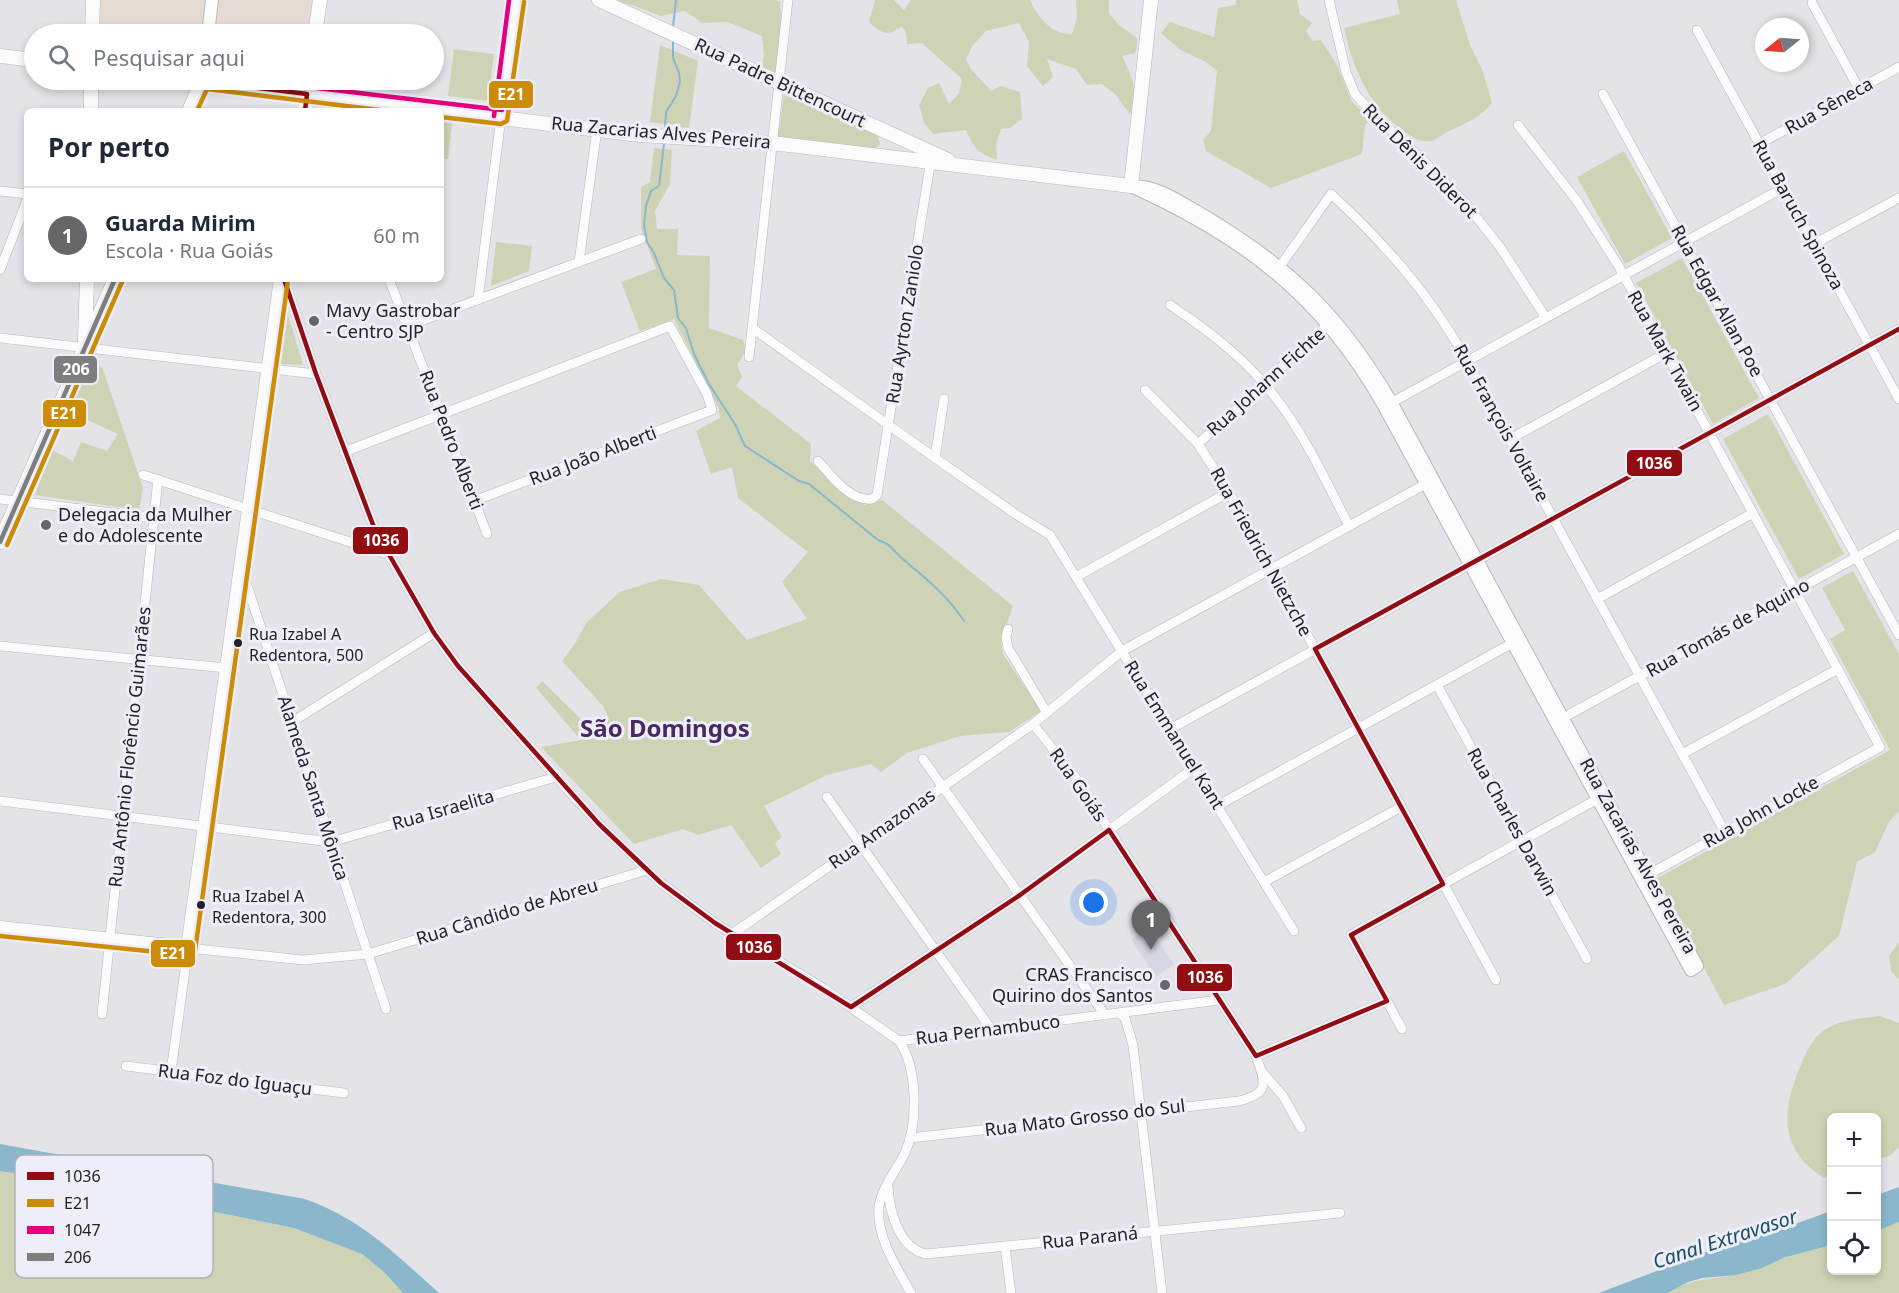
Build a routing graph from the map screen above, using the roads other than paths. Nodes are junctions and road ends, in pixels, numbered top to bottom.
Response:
1 (93, 0) edge
2 (212, 0) edge
3 (320, 0) edge
4 (517, 0) edge
5 (599, 0) edge
6 (788, 0) edge
7 (1151, 0) edge
8 (1329, 0) edge
9 (1812, 3) dead end
10 (92, 24) edge
11 (209, 24) edge
12 (316, 24) edge
13 (1697, 30) dead end
14 (0, 56) edge
15 (24, 59) edge
16 (1899, 67) edge
17 (779, 83) junction
18 (1859, 89) junction
19 (91, 90) edge
20 (195, 90) edge
21 (308, 90) edge
22 (322, 90) edge
23 (1604, 93) dead end
24 (91, 108) edge
25 (190, 108) edge
26 (305, 108) edge
27 (405, 108) edge
28 (444, 112) edge
29 (501, 117) junction
30 (1518, 125) dead end
31 (878, 128) junction
32 (597, 129) junction
33 (897, 137) junction
34 (772, 142) junction
35 (1759, 144) junction
36 (868, 155) junction
37 (891, 158) junction
38 (932, 158) junction
39 (961, 166) joint
40 (1131, 186) junction
41 (1783, 188) junction
42 (0, 191) edge
43 (24, 194) edge
44 (1899, 198) edge
45 (24, 208) edge
46 (641, 239) dead end
47 (1684, 242) junction
48 (1814, 244) junction
49 (579, 262) junction
50 (1278, 269) junction
51 (0, 270) edge
52 (1623, 275) junction
53 (87, 282) edge
54 (114, 282) edge
55 (283, 282) edge
56 (284, 282) edge
57 (390, 282) edge
58 (478, 300) junction
59 (1170, 305) dead end
60 (1546, 318) junction
61 (1332, 322) junction
62 (407, 326) junction
63 (752, 328) junction
64 (1899, 329) edge
65 (0, 338) edge
66 (1870, 345) junction
67 (85, 348) junction
68 (1666, 353) junction
69 (748, 357) dead end
70 (1467, 361) junction
71 (269, 369) junction
72 (316, 374) junction
73 (1264, 384) junction
74 (1145, 390) dead end
75 (944, 399) dead end
76 (1899, 399) edge
77 (1771, 400) junction
78 (1388, 404) junction
79 (441, 414) junction
80 (888, 425) junction
81 (1709, 433) junction
82 (1510, 439) junction
83 (1198, 444) junction
84 (345, 452) junction
85 (935, 458) junction
86 (818, 461) dead end
87 (143, 475) dead end
88 (158, 479) junction
89 (1430, 482) junction
90 (1229, 492) junction
91 (0, 499) edge
92 (18, 501) junction
93 (474, 501) junction
94 (249, 509) junction
95 (1753, 513) junction
96 (154, 518) junction
97 (1553, 519) junction
98 (1349, 526) junction
99 (487, 534) dead end
100 (1899, 534) edge
101 (0, 542) edge
102 (387, 554) junction
103 (1857, 557) junction
104 (1474, 562) junction
105 (241, 567) junction
106 (1271, 569) junction
107 (1076, 576) junction
108 (1795, 591) junction
109 (1597, 599) junction
110 (1008, 629) dead end
111 (434, 633) junction
112 (1899, 635) edge
113 (1517, 641) junction
114 (0, 646) edge
115 (1315, 649) junction
116 (1122, 651) junction
117 (139, 660) junction
118 (227, 668) junction
119 (1838, 669) junction
120 (1639, 676) junction
121 (1437, 685) junction
122 (1047, 713) junction
123 (1559, 719) junction
124 (292, 722) junction
125 (1033, 724) junction
126 (1358, 728) junction
127 (1170, 729) junction
128 (1880, 747) joint
129 (1682, 754) junction
130 (923, 759) dead end
131 (1194, 768) junction
132 (556, 777) junction
133 (943, 787) junction
134 (827, 797) dead end
135 (1601, 797) junction
136 (0, 801) edge
137 (1217, 806) junction
138 (1401, 807) junction
139 (123, 816) junction
140 (205, 827) junction
141 (1109, 830) junction
142 (1725, 832) junction
143 (1522, 841) junction
144 (331, 842) junction
145 (861, 844) junction
146 (647, 870) junction
147 (1645, 876) junction
148 (1264, 882) junction
149 (1443, 884) junction
150 (1020, 896) junction
151 (0, 928) edge
152 (1294, 931) dead end
153 (732, 934) junction
154 (109, 940) junction
155 (188, 948) junction
156 (936, 951) junction
157 (368, 954) junction
158 (1587, 959) dead end
159 (1496, 980) dead end
160 (1219, 1000) junction
161 (1387, 1001) junction
162 (851, 1007) junction
163 (386, 1009) dead end
164 (1120, 1013) junction
165 (102, 1014) dead end
166 (1105, 1015) junction
167 (991, 1029) junction
168 (1402, 1029) dead end
169 (899, 1041) junction
170 (1256, 1056) junction
171 (126, 1066) dead end
172 (171, 1072) junction
173 (1262, 1072) junction
174 (344, 1093) dead end
175 (1141, 1112) junction
176 (1301, 1128) dead end
177 (910, 1138) junction
178 (888, 1183) junction
179 (1340, 1213) dead end
180 (1155, 1231) junction
181 (1005, 1246) junction
182 (911, 1293) edge
183 (1011, 1293) edge
184 (1162, 1293) edge

1 - 10 main road
2 - 11 street
3 - 12 main road
4 - 29 main road
5 - 17 main road, Rua Padre Bittencourt
6 - 17 street
7 - 40 main road
8 - 60 street, Rua Dênis Diderot
9 - 18 street
13 - 35 street, Rua Baruch Spinoza
14 - 15 main road
16 - 18 street, Rua Sêneca
17 - 31 main road, Rua Padre Bittencourt
17 - 34 street
18 - 35 street, Rua Sêneca
19 - 24 main road
20 - 25 main road
21 - 26 main road
22 - 27 main road, Rua Zacarias Alves Pereira
23 - 47 street, Rua Edgar Allan Poe
28 - 29 main road, Rua Zacarias Alves Pereira
29 - 32 main road, Rua Zacarias Alves Pereira
29 - 58 street
30 - 52 street, Rua Mark Twain
31 - 33 main road, Rua Padre Bittencourt
31 - 36 main road
32 - 34 main road, Rua Zacarias Alves Pereira
32 - 49 street
33 - 37 main road
33 - 38 main road, Rua Padre Bittencourt
34 - 36 main road, Rua Zacarias Alves Pereira
34 - 63 street
35 - 41 street, Rua Baruch Spinoza
36 - 37 main road, Rua Zacarias Alves Pereira
37 - 38 main road, Rua Zacarias Alves Pereira
38 - 39 main road, Rua Padre Bittencourt
38 - 80 street, Rua Ayrton Zaniolo
39 - 40 main road, Rua Zacarias Alves Pereira
40 - 50 street, Rua Zacarias Alves Pereira
41 - 47 street
41 - 48 street, Rua Baruch Spinoza
42 - 43 street
44 - 48 street
45 - 51 street
46 - 49 street
47 - 52 street
47 - 77 street, Rua Edgar Allan Poe
48 - 66 street, Rua Baruch Spinoza
49 - 58 street
50 - 61 street, Rua Zacarias Alves Pereira
50 - 70 street, Rua François Voltaire
52 - 60 street
52 - 68 street, Rua Mark Twain
53 - 67 main road
54 - 67 main road
55 - 71 main road
56 - 72 street
57 - 62 street, Rua Pedro Alberti
58 - 62 street
59 - 73 street
60 - 70 street
61 - 73 street, Rua Johann Fichte
61 - 78 street, Rua Zacarias Alves Pereira
62 - 79 street, Rua Pedro Alberti
63 - 69 street
63 - 80 street
64 - 66 street
65 - 67 street
66 - 76 street, Rua Baruch Spinoza
66 - 77 street
67 - 71 street
67 - 92 main road
68 - 81 street, Rua Mark Twain
68 - 82 street
70 - 78 street
70 - 82 street, Rua François Voltaire
71 - 72 street
71 - 94 main road
72 - 84 street
73 - 83 street, Rua Johann Fichte
73 - 98 street
74 - 83 street, Rua Friedrich Nietzche
75 - 85 street
77 - 81 street
77 - 103 street, Rua Edgar Allan Poe
78 - 89 street, Rua Zacarias Alves Pereira
79 - 84 street
79 - 93 street, Rua Pedro Alberti
79 - 93 street, Rua João Alberti
80 - 85 street
80 - 86 street, Rua Ayrton Zaniolo
81 - 95 street, Rua Mark Twain
81 - 97 street
82 - 97 street, Rua François Voltaire
83 - 90 street, Rua Friedrich Nietzche
84 - 102 street
85 - 107 street, Rua Emmanuel Kant
87 - 88 street
88 - 94 street
88 - 96 street, Rua Antônio Florêncio Guimarães
89 - 98 street, Rua Amazonas
89 - 104 street, Rua Zacarias Alves Pereira
90 - 106 street, Rua Friedrich Nietzche
90 - 107 street
91 - 92 street
92 - 96 street
92 - 101 main road
93 - 99 street, Rua Pedro Alberti
94 - 102 street
94 - 105 main road
95 - 108 street, Rua Mark Twain
95 - 109 street
96 - 117 street, Rua Antônio Florêncio Guimarães
97 - 104 street
97 - 109 street, Rua François Voltaire
98 - 106 street, Rua Amazonas
100 - 103 street, Rua Tomás de Aquino
102 - 111 street
103 - 108 street, Rua Tomás de Aquino
103 - 112 street, Rua Edgar Allan Poe
104 - 113 street, Rua Zacarias Alves Pereira
104 - 115 street
105 - 118 main road
105 - 124 street, Alameda Santa Mônica
106 - 115 street, Rua Friedrich Nietzche
106 - 116 street, Rua Amazonas
107 - 116 street, Rua Emmanuel Kant
108 - 119 street, Rua Mark Twain
108 - 120 street, Rua Tomás de Aquino
109 - 120 street, Rua François Voltaire
110 - 122 street
111 - 124 street
111 - 132 street
113 - 121 street
113 - 123 street, Rua Zacarias Alves Pereira
114 - 117 street
115 - 126 street, Rua Friedrich Nietzche
115 - 127 street
116 - 122 street, Rua Amazonas
116 - 127 street, Rua Emmanuel Kant
117 - 118 street
117 - 139 street, Rua Antônio Florêncio Guimarães
118 - 140 main road
119 - 128 street, Rua Mark Twain
119 - 129 street
120 - 123 street, Rua Tomás de Aquino
120 - 129 street, Rua François Voltaire
121 - 126 street
121 - 143 street, Rua Charles Darwin
122 - 125 street, Rua Amazonas
123 - 135 street, Rua Zacarias Alves Pereira
124 - 144 street, Alameda Santa Mônica
125 - 133 street, Rua Amazonas
125 - 141 street, Rua Goiás
126 - 137 street
126 - 138 street, Rua Friedrich Nietzche
127 - 131 street, Rua Emmanuel Kant
128 - 142 street, Rua John Locke
129 - 142 street, Rua François Voltaire
130 - 133 street
131 - 137 street, Rua Emmanuel Kant
131 - 141 street
132 - 144 street, Rua Israelita
132 - 146 street
133 - 145 street, Rua Amazonas
133 - 150 street
134 - 145 street
135 - 143 street
135 - 147 street, Rua Zacarias Alves Pereira
136 - 139 street
137 - 148 street, Rua Emmanuel Kant
138 - 148 street
138 - 149 street, Rua Friedrich Nietzche
139 - 140 street
139 - 154 street, Rua Antônio Florêncio Guimarães
140 - 144 street
140 - 155 main road
141 - 150 street
141 - 160 street, Rua Goiás
142 - 147 street, Rua John Locke
143 - 149 street
143 - 158 street, Rua Charles Darwin
144 - 157 street, Alameda Santa Mônica
145 - 153 street, Rua Amazonas
145 - 156 street
146 - 153 street
146 - 157 street, Rua Cândido de Abreu
147 - 147 street, Rua Zacarias Alves Pereira
148 - 152 street, Rua Emmanuel Kant
149 - 159 street, Rua Friedrich Nietzche
149 - 161 street
150 - 156 street
150 - 166 street
151 - 154 main road
153 - 162 street
154 - 155 main road
154 - 165 street, Rua Antônio Florêncio Guimarães
155 - 157 street, Rua Cândido de Abreu
155 - 172 street
156 - 162 street
156 - 167 street
157 - 163 street, Alameda Santa Mônica
160 - 164 street, Rua Pernambuco
160 - 170 street, Rua Goiás
161 - 168 street
161 - 170 street
162 - 169 street
164 - 166 street, Rua Pernambuco
164 - 175 street
166 - 167 street, Rua Pernambuco
167 - 169 street, Rua Pernambuco
169 - 177 street
170 - 173 street, Rua Goiás
171 - 172 street, Rua Foz do Iguaçu
172 - 174 street, Rua Foz do Iguaçu
173 - 175 street, Rua Mato Grosso do Sul
173 - 176 street
175 - 177 street, Rua Mato Grosso do Sul
175 - 180 street
177 - 178 street
178 - 181 street, Rua Paraná
178 - 182 street
179 - 180 street, Rua Paraná
180 - 181 street, Rua Paraná
180 - 184 street
181 - 183 street

